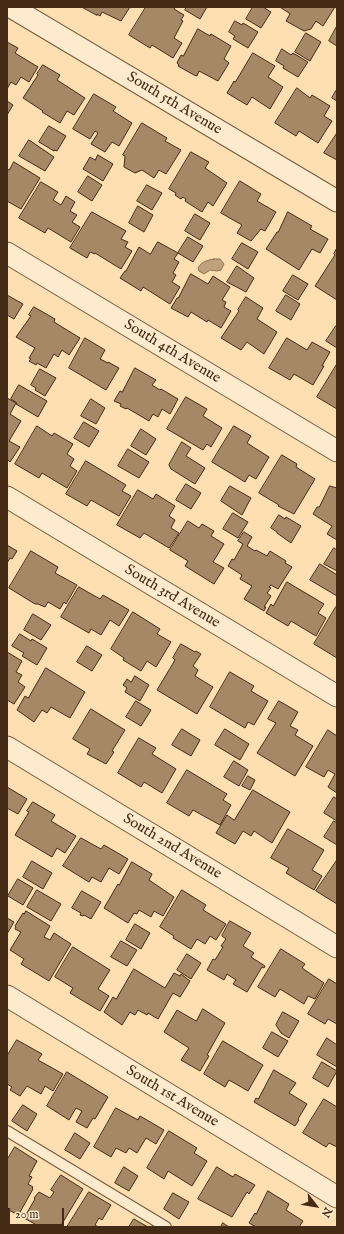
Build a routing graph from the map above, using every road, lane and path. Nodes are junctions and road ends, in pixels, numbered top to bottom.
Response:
1 (11, 7) edge
2 (337, 201) edge
3 (7, 253) edge
4 (337, 451) edge
5 (7, 497) edge
6 (337, 696) edge
7 (7, 747) edge
8 (337, 947) edge
9 (7, 996) edge
10 (7, 1131) edge
11 (337, 1197) edge
12 (166, 1227) edge

1 - 2 street, South 5th Avenue
3 - 4 street, South 4th Avenue
5 - 6 street, South 3rd Avenue
7 - 8 street, South 2nd Avenue
9 - 11 street, South 1st Avenue
10 - 12 lane

